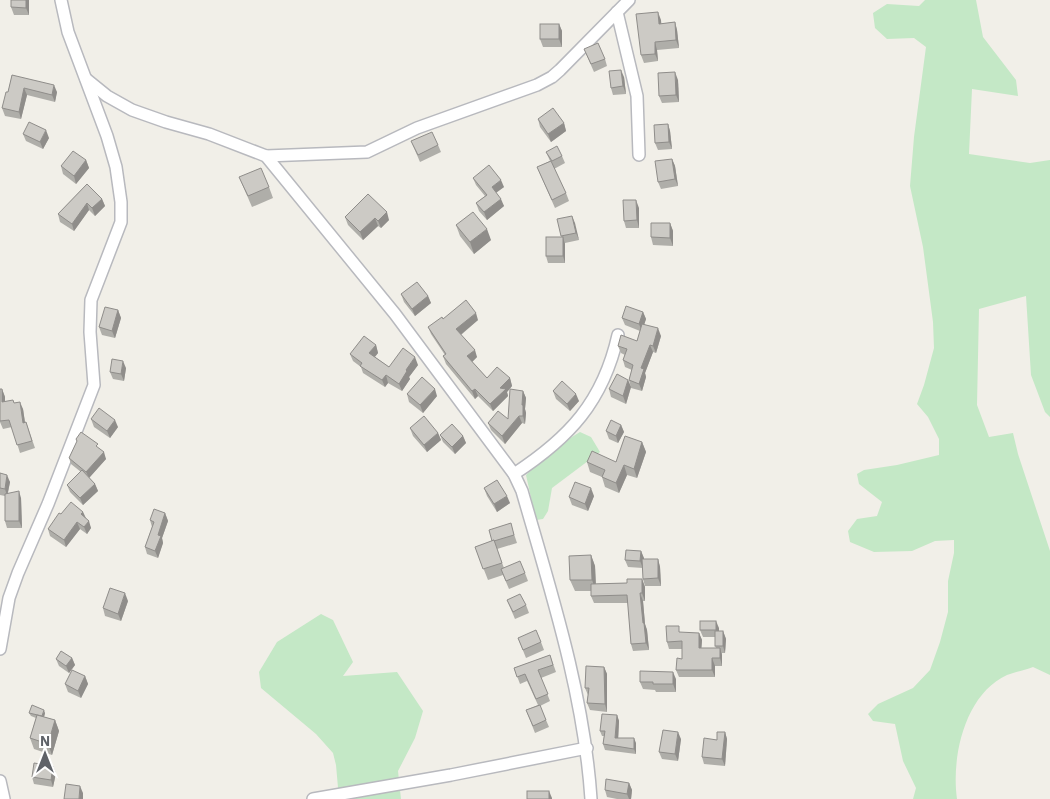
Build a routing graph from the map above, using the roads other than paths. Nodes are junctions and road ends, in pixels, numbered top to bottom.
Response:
1 (61, 0) edge
2 (628, 0) edge
3 (617, 12) junction
4 (86, 80) junction
5 (266, 156) junction
6 (639, 156) dead end
7 (618, 336) dead end
8 (514, 474) junction
9 (0, 649) edge
10 (587, 748) junction
11 (0, 781) edge
12 (4, 799) edge
13 (313, 799) edge
14 (591, 799) edge

1 - 4 street
2 - 3 street
3 - 5 street
3 - 6 street
4 - 5 street
4 - 9 street
5 - 8 street
7 - 8 street
8 - 10 street
10 - 13 street
10 - 14 street
11 - 12 street

